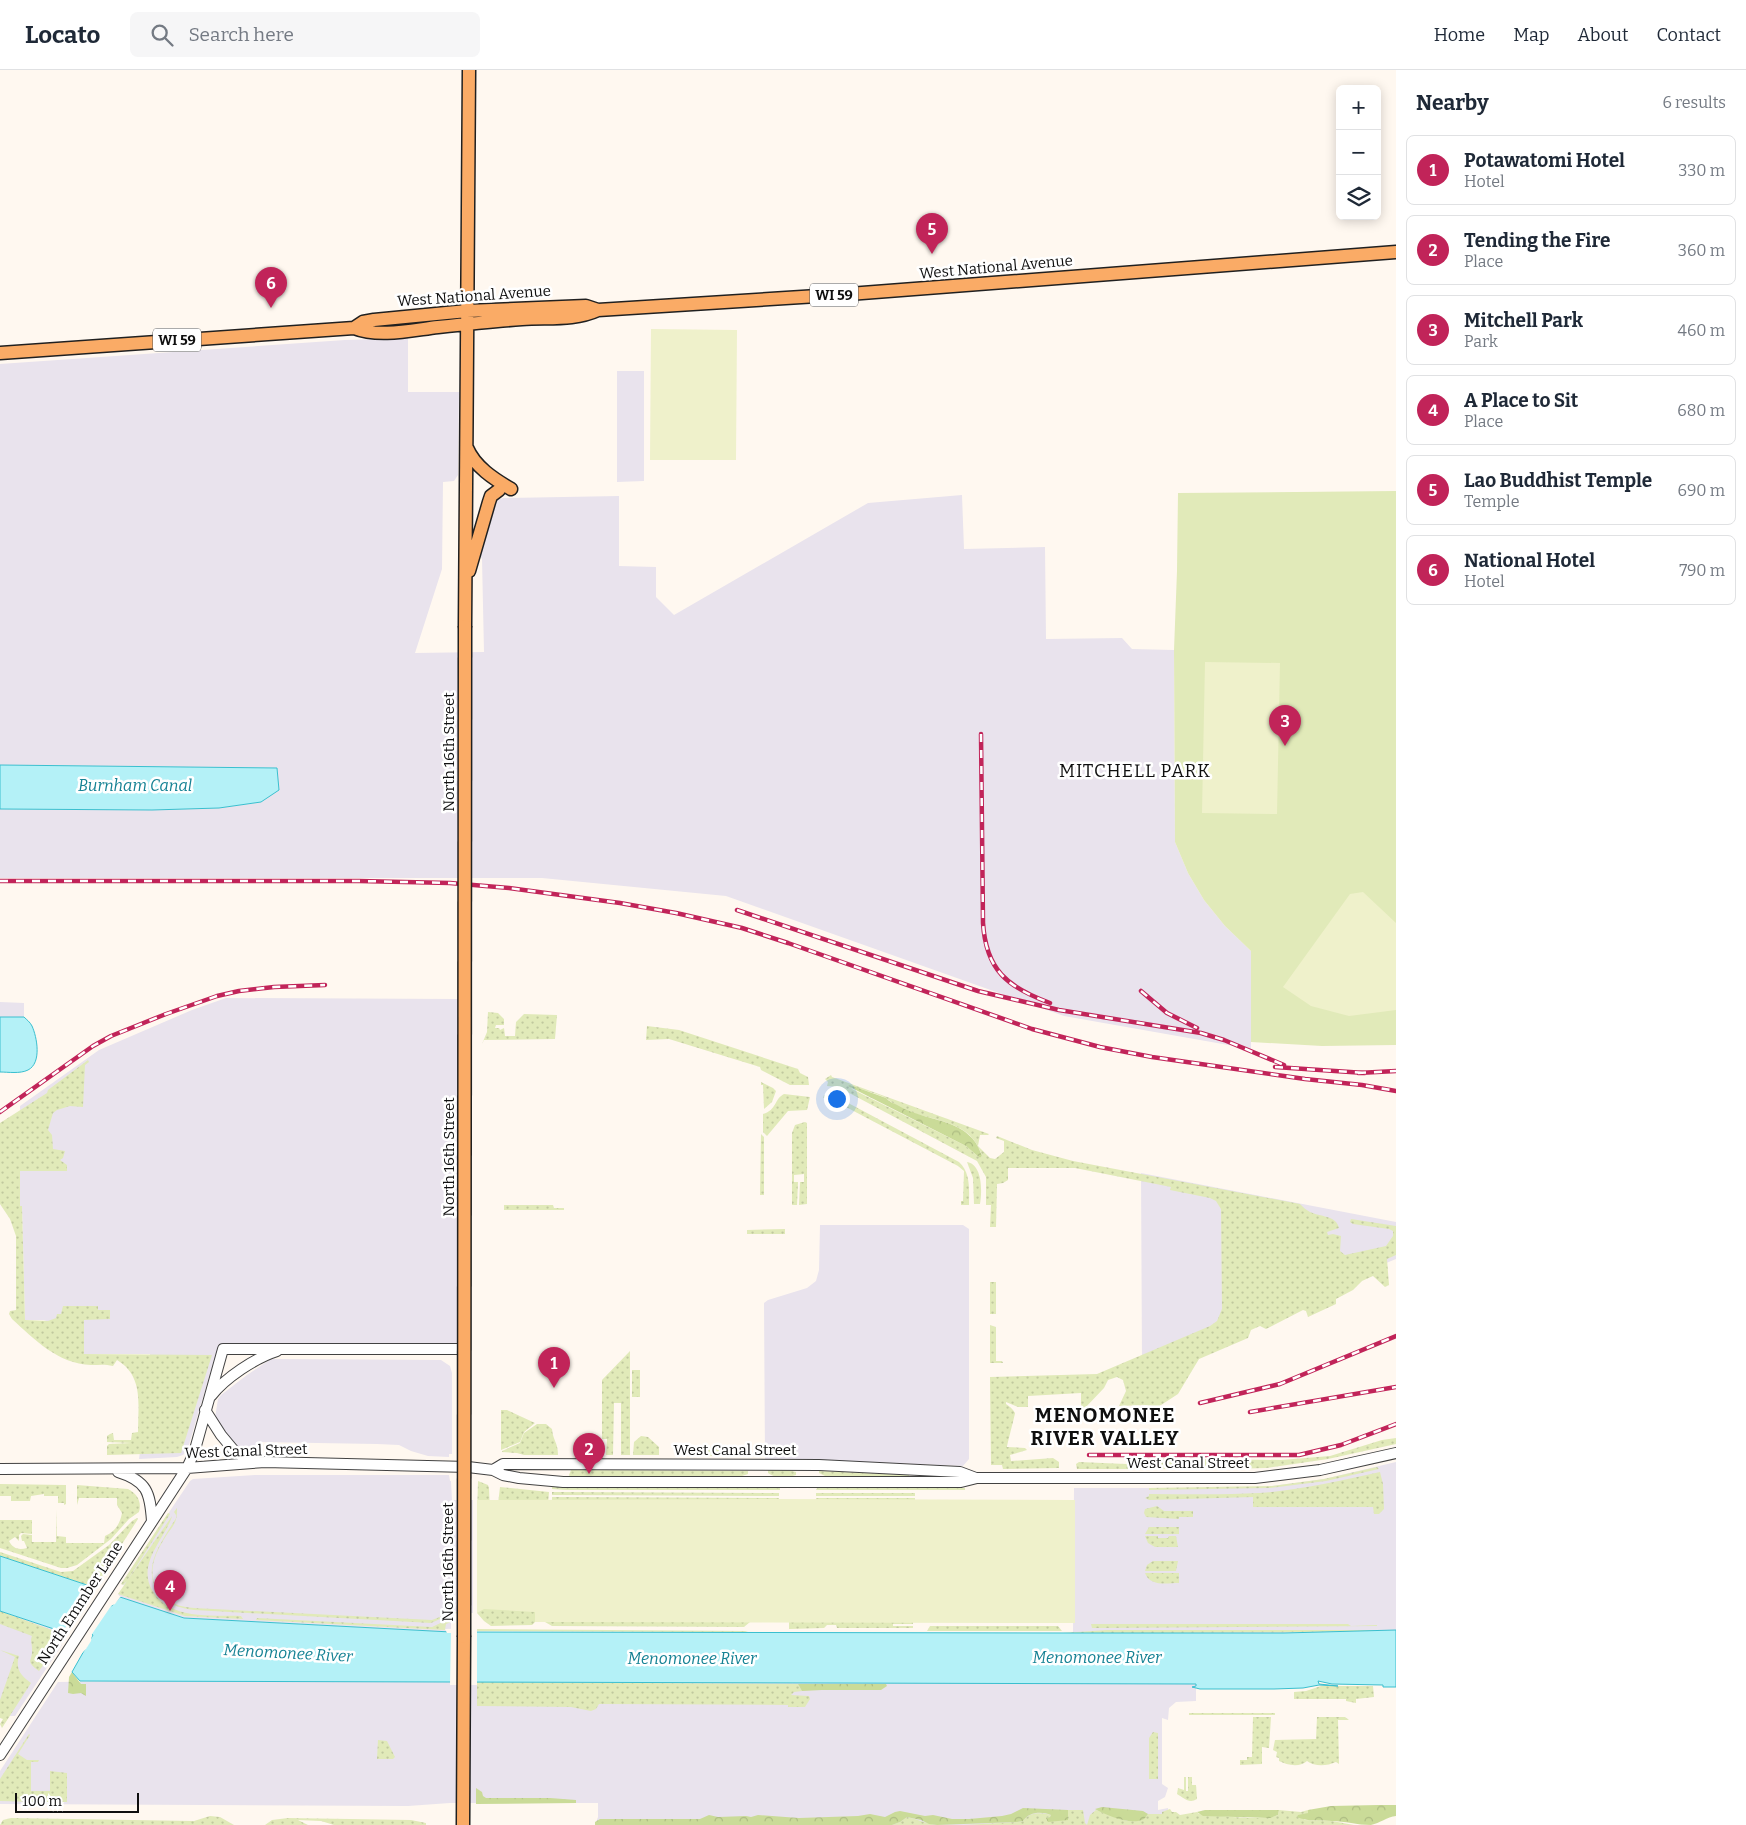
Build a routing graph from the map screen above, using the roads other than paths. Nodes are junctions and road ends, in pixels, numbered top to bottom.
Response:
1 (468, 70) edge
2 (1396, 252) edge
3 (467, 311) junction
4 (524, 314) junction
5 (406, 316) junction
6 (466, 325) junction
7 (354, 328) junction
8 (406, 331) junction
9 (0, 353) edge
10 (466, 447) junction
11 (465, 583) junction
12 (282, 1349) junction
13 (465, 1349) junction
14 (209, 1398) junction
15 (205, 1410) junction
16 (1396, 1453) edge
17 (258, 1463) junction
18 (757, 1465) junction
19 (811, 1465) junction
20 (187, 1468) junction
21 (0, 1469) edge
22 (112, 1470) junction
23 (493, 1470) junction
24 (977, 1478) junction
25 (757, 1482) junction
26 (812, 1482) junction
27 (152, 1521) junction
28 (0, 1755) edge
29 (464, 1825) edge

1 - 3 main road, North 16th Street
2 - 4 main road, West National Avenue / WI 59
3 - 4 main road, West National Avenue / WI 59
3 - 5 main road, West National Avenue / WI 59
3 - 6 main road, North 16th Street
4 - 6 main road, West National Avenue / WI 59
5 - 7 main road, West National Avenue / WI 59
5 - 8 main road
6 - 8 main road, West National Avenue / WI 59
6 - 10 main road, North 16th Street
7 - 8 main road, West National Avenue / WI 59
7 - 9 main road, West National Avenue / WI 59
10 - 11 main road, North 16th Street
10 - 11 main road
11 - 13 main road, North 16th Street, bridge
12 - 13 street
12 - 14 street
12 - 14 street, North Emmber Lane
13 - 29 main road, North 16th Street, bridge
14 - 15 street, North Emmber Lane
15 - 17 street
15 - 20 street, North Emmber Lane
16 - 24 street, West Canal Street
17 - 20 street, West Canal Street
17 - 23 street, West Canal Street
18 - 19 street, West Canal Street
18 - 23 street, West Canal Street
18 - 25 street
19 - 24 street, West Canal Street
19 - 26 street
20 - 22 street, West Canal Street
20 - 27 street, North Emmber Lane
21 - 22 street, West Canal Street
22 - 27 street
23 - 25 street, West Canal Street
24 - 26 street, West Canal Street
25 - 26 street, West Canal Street
27 - 28 street, North Emmber Lane

